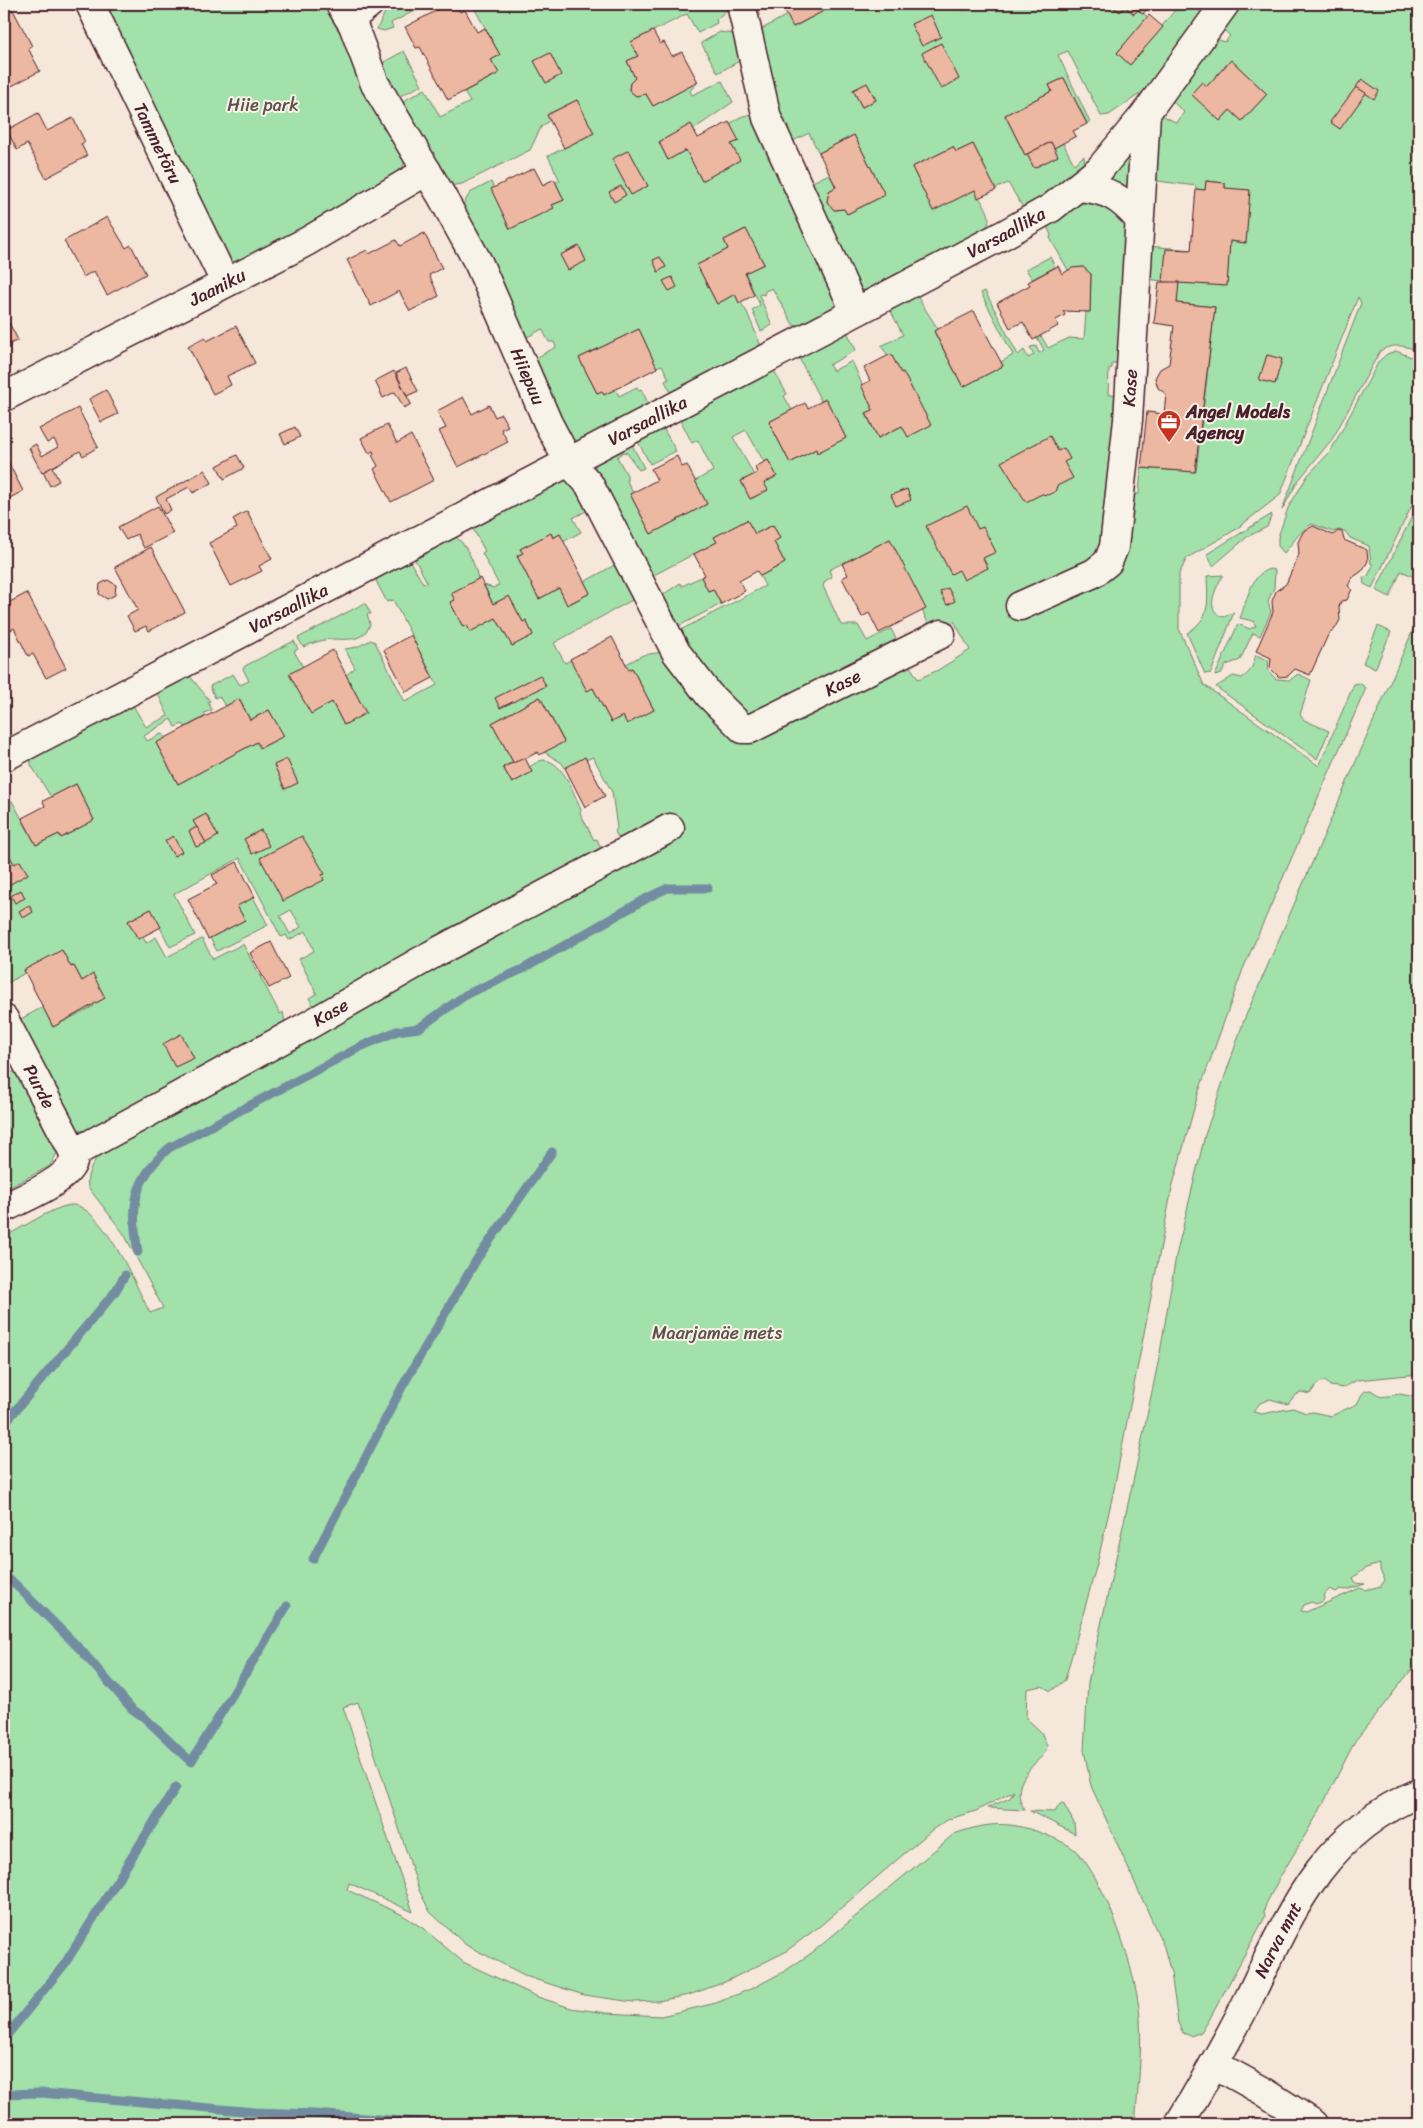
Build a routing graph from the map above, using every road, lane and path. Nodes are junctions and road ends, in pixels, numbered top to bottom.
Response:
1 (90, 4) edge
2 (741, 4) edge
3 (1225, 4) edge
4 (353, 9) edge
5 (1146, 113) junction
6 (427, 171) junction
7 (1080, 187) junction
8 (1139, 219) junction
9 (225, 282) junction
10 (856, 311) junction
11 (4, 398) edge
12 (568, 461) junction
13 (1020, 606) dead end
14 (941, 634) dead end
15 (743, 729) joint
16 (4, 756) edge
17 (670, 828) dead end
18 (4, 1020) edge
19 (74, 1153) junction
20 (4, 1208) edge
21 (1419, 1793) edge
22 (1214, 2064) junction
23 (1179, 2124) edge
24 (1314, 2124) edge

1 - 9 street, Tammetõru
2 - 10 street
3 - 5 street, Varsaallika
4 - 6 street, Hiiepuu
5 - 7 street, Varsaallika
5 - 8 street, Kase
6 - 9 street, Jaaniku
6 - 12 street, Hiiepuu
7 - 8 street
7 - 10 street, Varsaallika
8 - 13 street, Kase
9 - 11 street, Jaaniku
10 - 12 street, Varsaallika
12 - 15 street, Hiiepuu
12 - 16 street, Varsaallika
14 - 15 street, Kase
17 - 19 street, Kase
18 - 19 street, Purde
19 - 20 street
21 - 22 street, Narva mnt
22 - 23 street, Narva mnt
22 - 24 street

